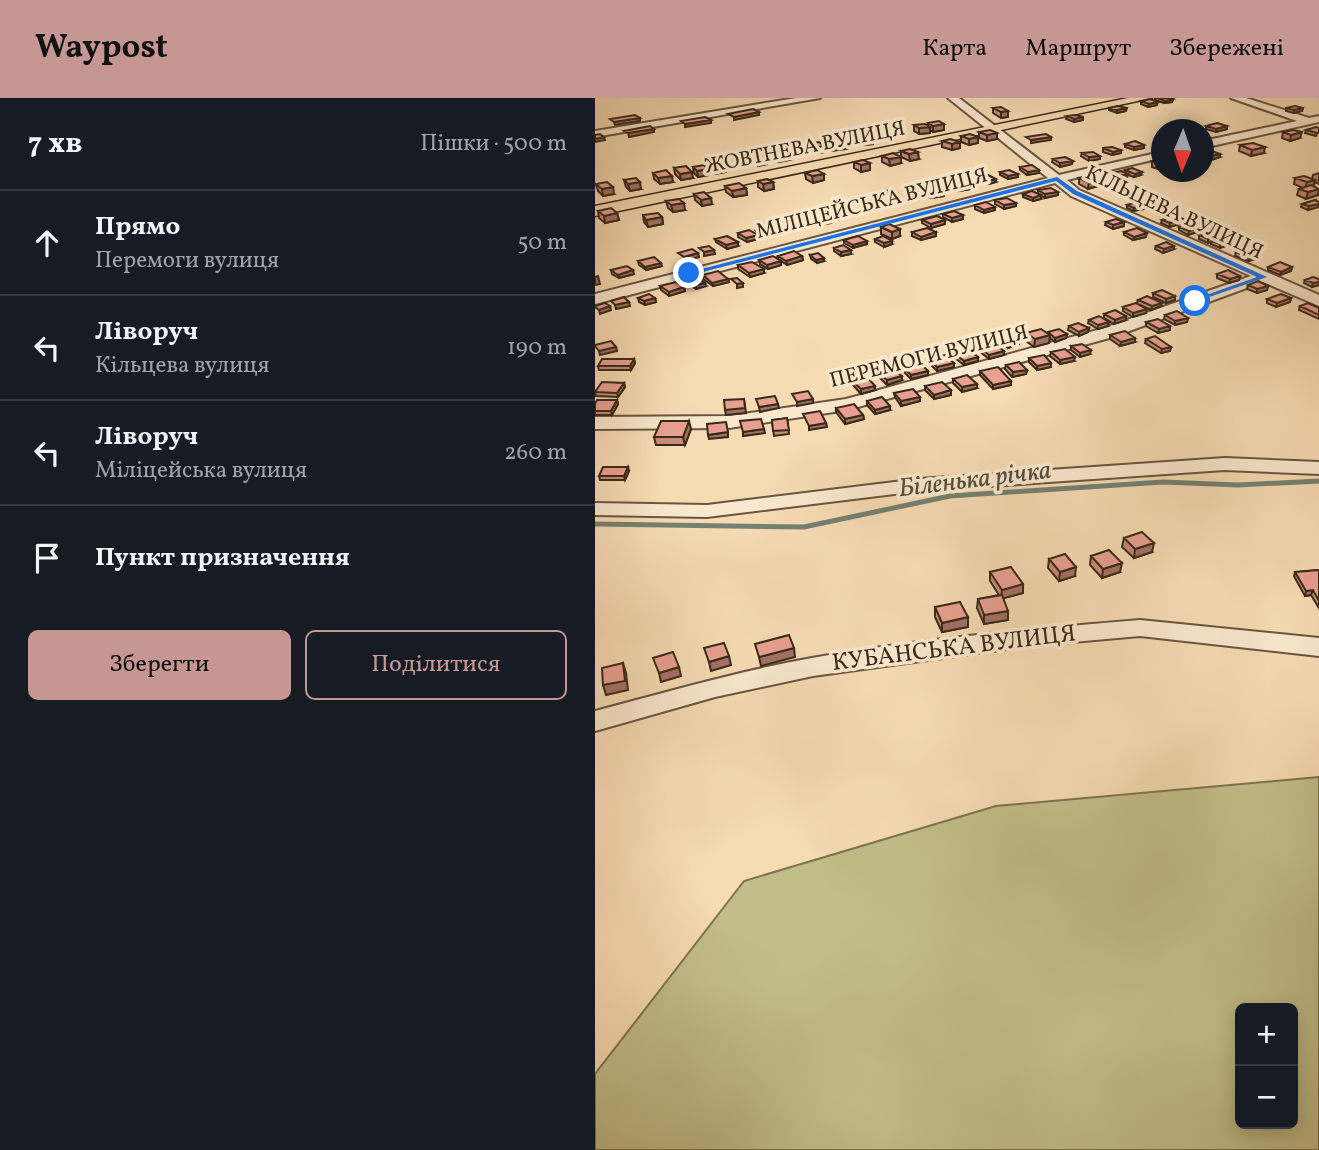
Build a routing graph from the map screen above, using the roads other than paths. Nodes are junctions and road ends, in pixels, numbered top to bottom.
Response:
1 (815, 98) edge
2 (953, 98) edge
3 (1146, 98) edge
4 (1236, 98) edge
5 (1315, 122) edge
6 (995, 130) junction
7 (595, 134) edge
8 (1214, 143) edge
9 (1151, 157) edge
10 (1057, 179) junction
11 (595, 211) edge
12 (1263, 277) junction
13 (595, 299) edge
14 (1319, 301) edge
15 (595, 423) edge
16 (1319, 468) edge
17 (595, 509) edge
18 (1319, 647) edge
19 (595, 721) edge

1 - 7 street
2 - 6 street, КІЛЬЦЕВА ВУЛИЦЯ
3 - 6 main road, ЖОВТНЕВА ВУЛИЦЯ
4 - 5 street
5 - 8 street
6 - 10 street, КІЛЬЦЕВА ВУЛИЦЯ
6 - 11 main road, ЖОВТНЕВА ВУЛИЦЯ
9 - 10 street, МІЛІЦЕЙСЬКА ВУЛИЦЯ
10 - 12 street, КІЛЬЦЕВА ВУЛИЦЯ
10 - 13 street, МІЛІЦЕЙСЬКА ВУЛИЦЯ
12 - 14 street, КІЛЬЦЕВА ВУЛИЦЯ
12 - 15 street, ПЕРЕМОГИ ВУЛИЦЯ
16 - 17 street
18 - 19 street, КУБАНСЬКА ВУЛИЦЯ

